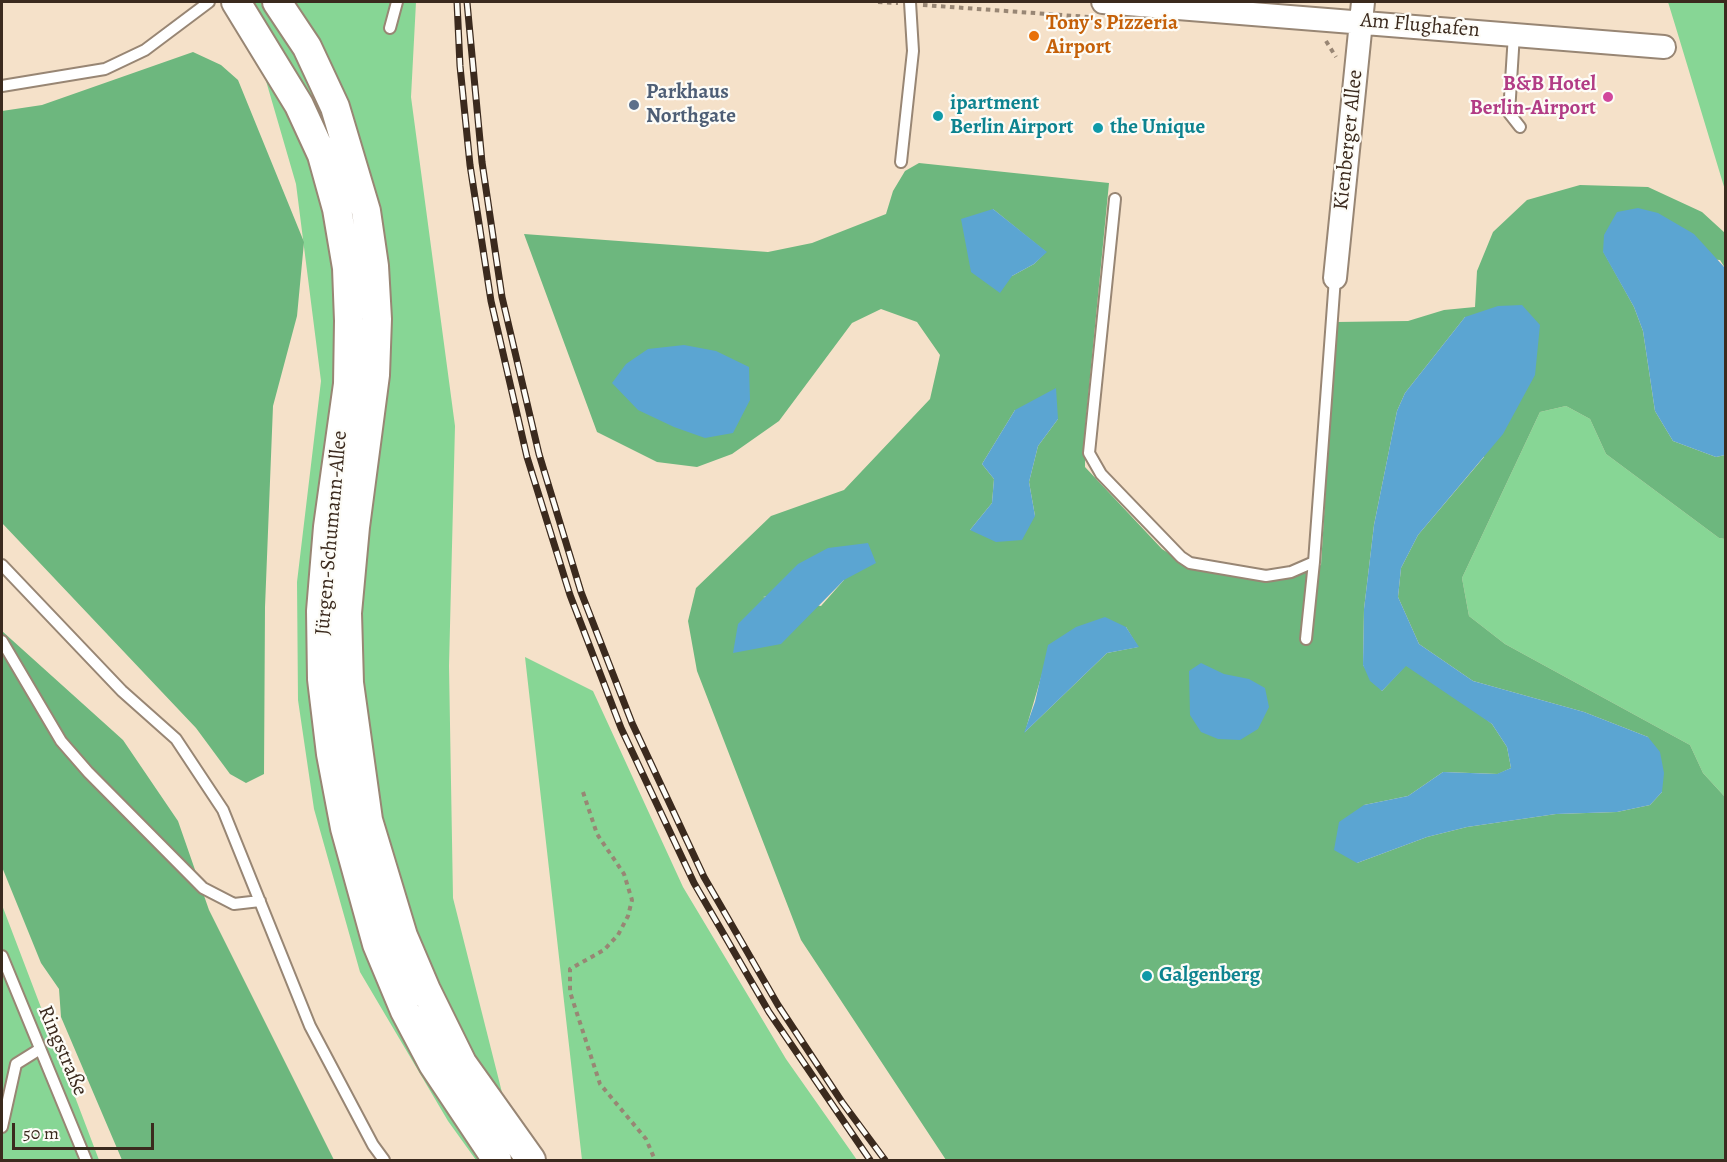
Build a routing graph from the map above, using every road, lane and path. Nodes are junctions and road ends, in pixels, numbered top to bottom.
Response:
1 (209, 2) edge
2 (236, 2) edge
3 (277, 2) edge
4 (301, 2) edge
5 (397, 2) edge
6 (878, 2) edge
7 (910, 3) edge
8 (1142, 3) edge
9 (1099, 10) edge
10 (1362, 11) edge
11 (390, 28) dead end
12 (1514, 33) junction
13 (1323, 39) dead end
14 (307, 47) junction
15 (1664, 47) dead end
16 (1337, 58) dead end
17 (2, 86) edge
18 (1520, 127) dead end
19 (901, 162) dead end
20 (1115, 199) dead end
21 (1335, 278) joint
22 (1314, 562) junction
23 (2, 565) edge
24 (1306, 639) dead end
25 (2, 641) edge
26 (583, 792) dead end
27 (260, 901) junction
28 (2, 956) edge
29 (40, 1049) junction
30 (2, 1127) edge
31 (493, 1155) edge
32 (86, 1161) edge
33 (384, 1161) edge
34 (531, 1161) edge
35 (655, 1161) edge

1 - 17 lane
2 - 31 street, Jürgen-Schumann-Allee
3 - 14 street, Jürgen-Schumann-Allee
4 - 14 street
5 - 11 lane
6 - 7 path
7 - 9 path
7 - 19 lane
8 - 9 street, Am Flughafen
8 - 10 street, Am Flughafen
10 - 12 street, Am Flughafen
10 - 21 street, Kienberger Allee
12 - 15 street, Am Flughafen
12 - 18 lane
13 - 16 path
14 - 34 street, Jürgen-Schumann-Allee
20 - 22 lane
21 - 22 lane
22 - 24 lane
23 - 27 lane
25 - 27 lane
26 - 35 path
27 - 33 lane
28 - 29 lane, Ringstraße
29 - 30 lane
29 - 32 lane, Ringstraße

